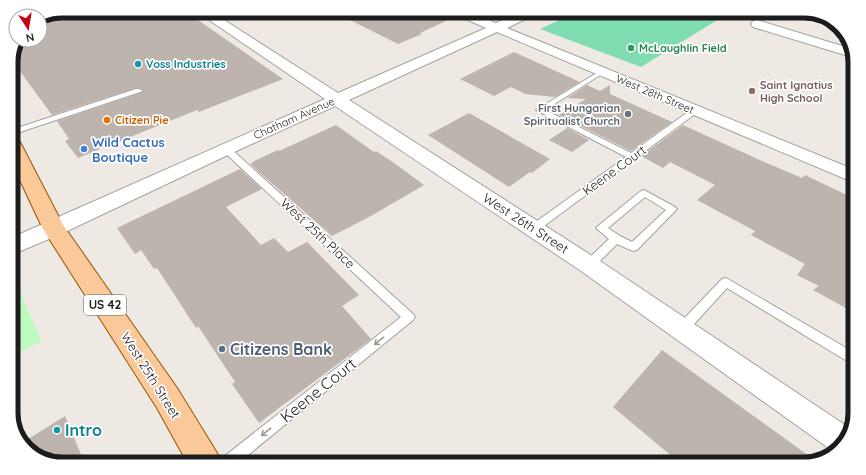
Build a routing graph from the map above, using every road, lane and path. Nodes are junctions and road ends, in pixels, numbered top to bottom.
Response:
1 (213, 18) edge
2 (472, 18) edge
3 (518, 18) edge
4 (757, 24) dead end
5 (495, 28) junction
6 (847, 52) edge
7 (602, 72) junction
8 (139, 91) dead end
9 (336, 99) junction
10 (695, 111) junction
11 (18, 131) edge
12 (226, 149) junction
13 (18, 156) edge
14 (632, 157) junction
15 (848, 170) edge
16 (533, 228) junction
17 (54, 229) junction
18 (616, 239) junction
19 (18, 244) edge
20 (589, 265) junction
21 (409, 317) joint
22 (681, 330) junction
23 (848, 356) edge
24 (840, 438) edge
25 (202, 457) edge
26 (235, 457) edge

1 - 9 street, West 26th Street
2 - 5 street, West 28th Street
3 - 5 street, Chatham Avenue
4 - 6 street
5 - 7 street, West 28th Street
5 - 9 street, Chatham Avenue
7 - 10 street, West 28th Street
7 - 14 lane
8 - 11 lane
9 - 12 street, Chatham Avenue
9 - 16 street, West 26th Street
10 - 14 lane, Keene Court
10 - 15 street, West 28th Street
12 - 17 street, Chatham Avenue
12 - 21 lane, West 25th Place
13 - 17 main road, West 25th Street / US 42
14 - 16 lane, Keene Court
16 - 20 street, West 26th Street
17 - 19 street, Chatham Avenue
17 - 25 main road, West 25th Street / US 42
18 - 18 lane
18 - 20 lane
20 - 22 street, West 26th Street
21 -> 26 lane, Keene Court
22 - 23 lane
22 - 24 street, West 26th Street

